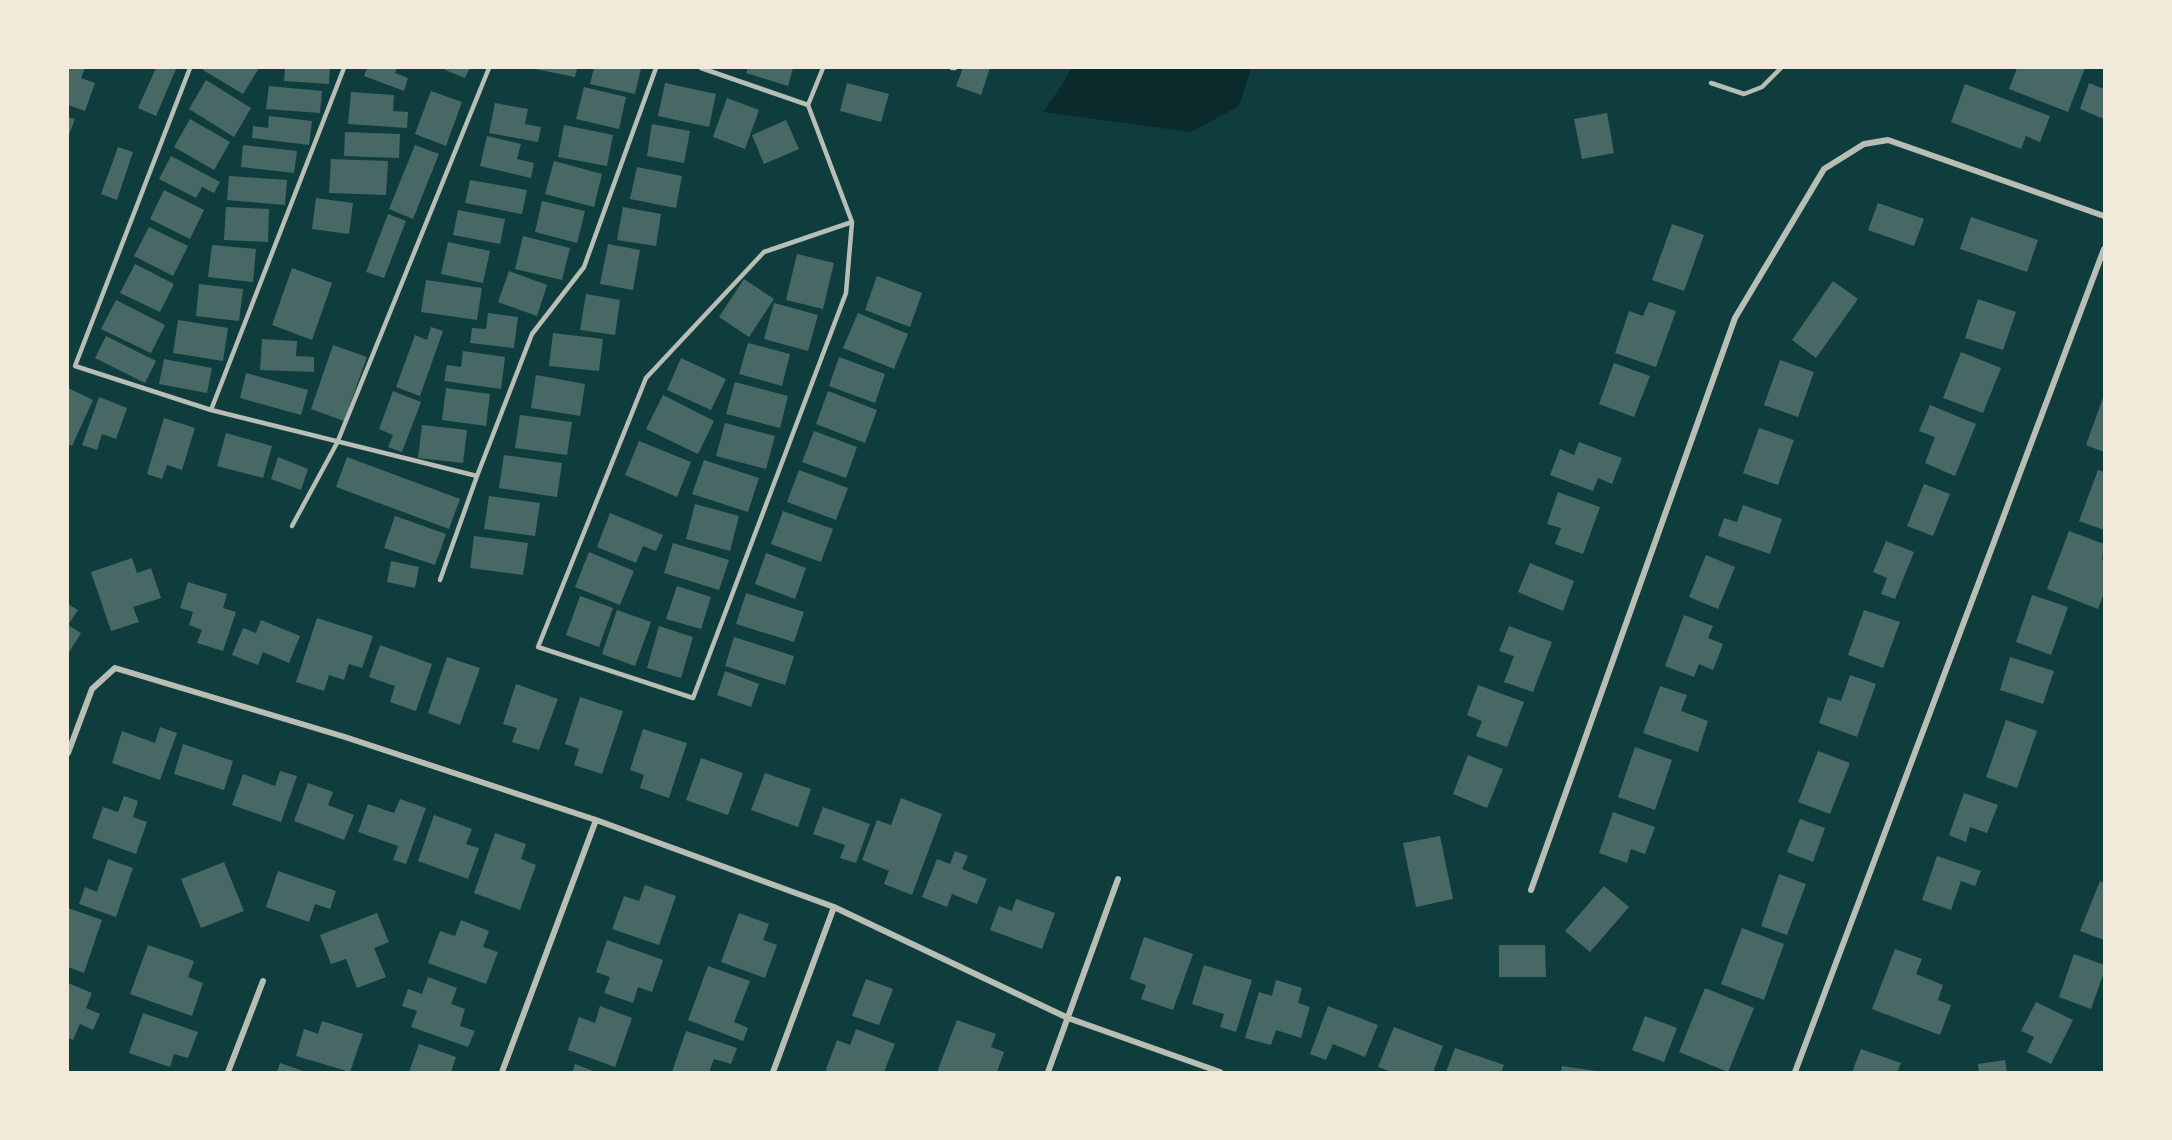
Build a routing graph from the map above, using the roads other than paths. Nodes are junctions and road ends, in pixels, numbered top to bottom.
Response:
1 (190, 68) edge
2 (344, 68) edge
3 (489, 68) edge
4 (656, 68) edge
5 (701, 68) edge
6 (718, 68) edge
7 (823, 68) edge
8 (1781, 68) edge
9 (716, 74) junction
10 (1711, 83) dead end
11 (808, 105) junction
12 (2104, 216) edge
13 (852, 222) junction
14 (2104, 249) edge
15 (211, 410) junction
16 (337, 443) junction
17 (477, 476) junction
18 (292, 526) dead end
19 (440, 580) dead end
20 (68, 753) edge
21 (596, 820) junction
22 (1118, 879) dead end
23 (1531, 890) dead end
24 (834, 907) junction
25 (263, 981) dead end
26 (1068, 1018) junction
27 (228, 1072) edge
28 (502, 1072) edge
29 (773, 1072) edge
30 (1048, 1072) edge
31 (1220, 1072) edge
32 (1795, 1072) edge

1 - 15 lane
2 - 15 lane
3 - 16 lane
4 - 17 lane
5 - 9 lane
6 - 9 lane
7 - 11 lane
8 - 10 lane
9 - 11 lane
11 - 13 lane
12 - 23 street
13 - 13 lane
14 - 32 street
15 - 16 lane
16 - 17 lane
16 - 18 lane
17 - 19 lane
20 - 21 street
21 - 24 street
21 - 28 street
22 - 26 street
24 - 26 street
24 - 29 street
25 - 27 street
26 - 30 street
26 - 31 street

